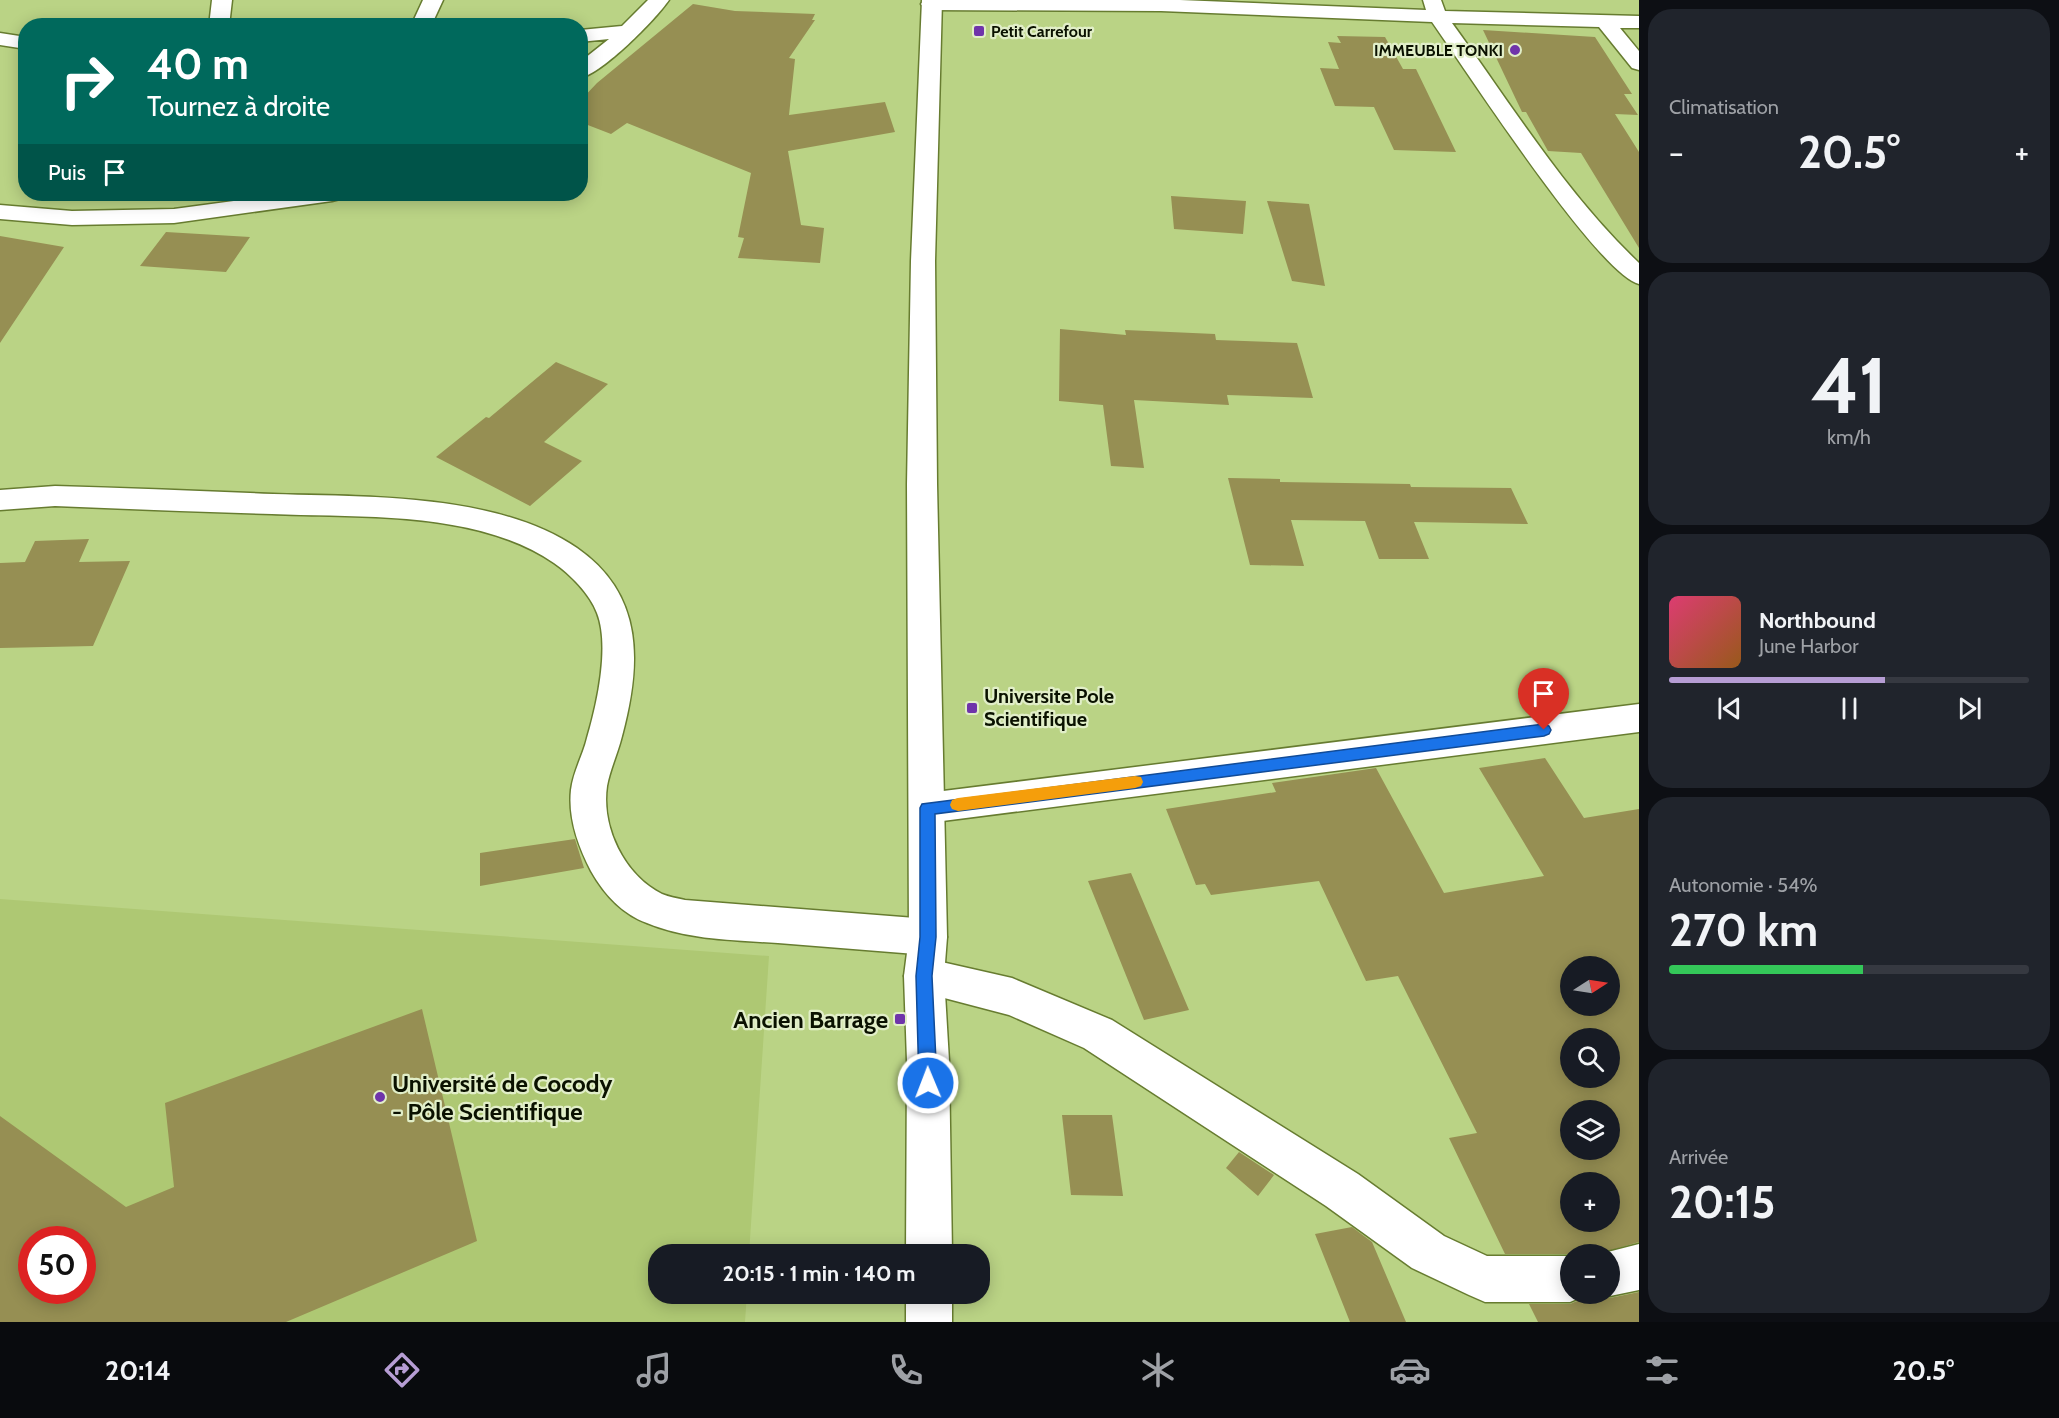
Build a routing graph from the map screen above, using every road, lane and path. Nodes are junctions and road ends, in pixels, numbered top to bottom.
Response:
1 (222, 0) edge
2 (432, 0) edge
3 (659, 0) edge
4 (932, 2) edge
5 (1160, 3) edge
6 (1435, 7) edge
7 (220, 18) edge
8 (424, 18) edge
9 (1605, 22) junction
10 (1639, 22) edge
11 (626, 32) junction
12 (588, 35) edge
13 (0, 39) edge
14 (18, 42) edge
15 (1639, 64) edge
16 (588, 66) edge
17 (282, 201) edge
18 (0, 212) edge
19 (1639, 277) edge
20 (0, 500) edge
21 (1639, 718) edge
22 (927, 808) junction
23 (926, 957) junction
24 (929, 1244) edge
25 (1639, 1268) edge
26 (1620, 1271) edge
27 (1560, 1279) edge
28 (929, 1304) edge
29 (929, 1322) edge

1 - 7 street
2 - 8 street
3 - 11 street
4 - 5 street
4 - 22 street
5 - 6 street
6 - 9 street
6 - 19 street
9 - 10 street
9 - 15 street
11 - 12 street
11 - 16 street
13 - 14 street
17 - 18 street
20 - 23 street
21 - 22 street
22 - 23 street
23 - 24 street
23 - 27 street
25 - 26 street
28 - 29 street

